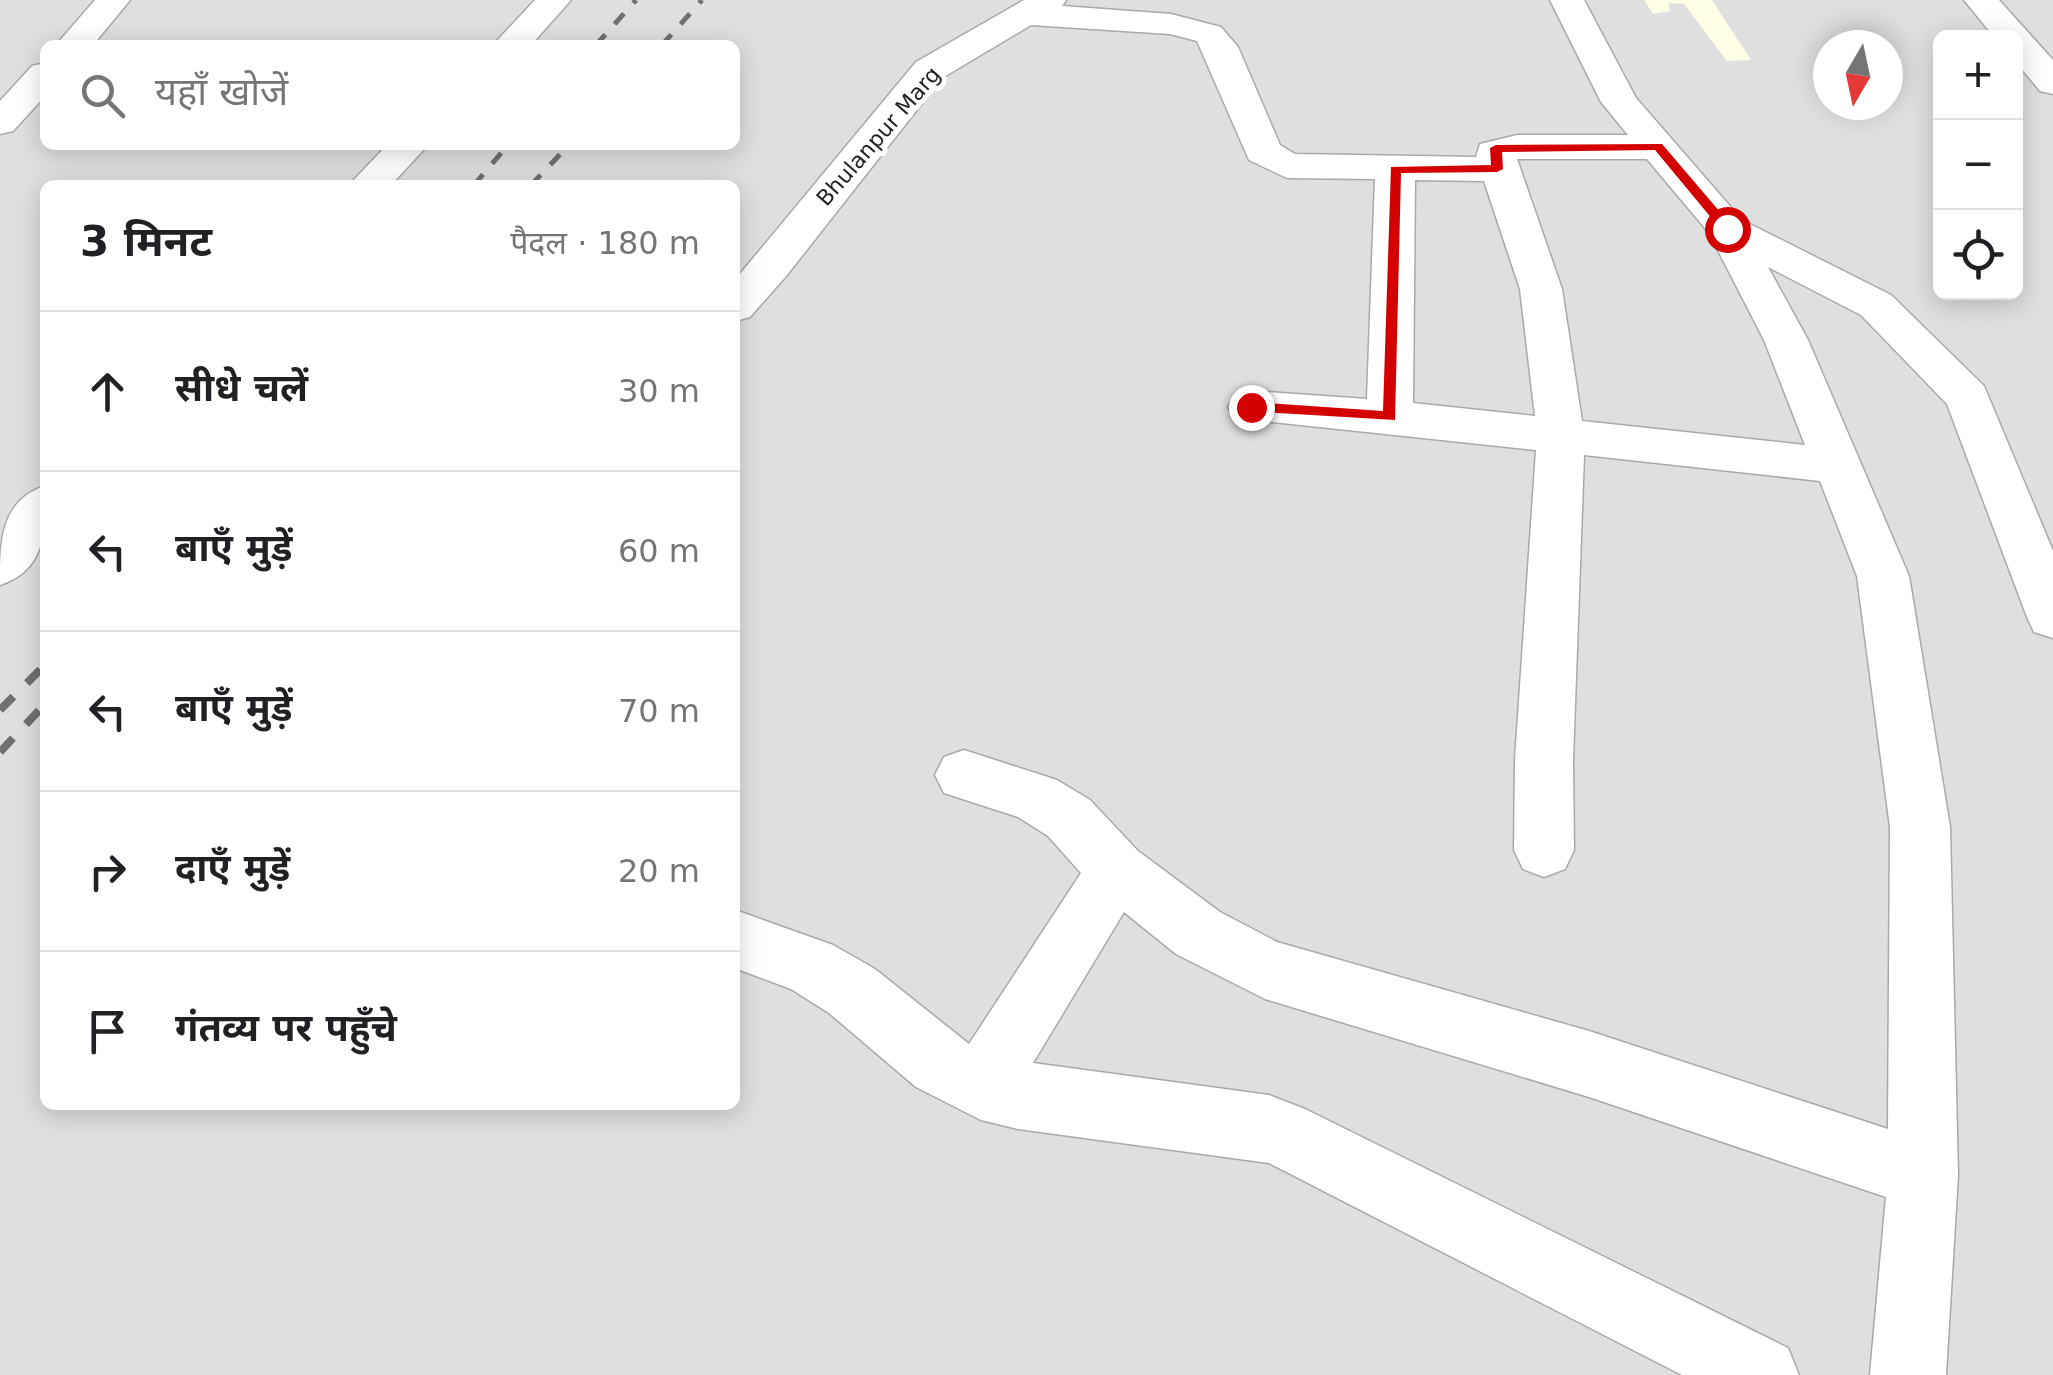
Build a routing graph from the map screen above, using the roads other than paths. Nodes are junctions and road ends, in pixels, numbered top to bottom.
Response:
1 (114, 0) edge
2 (554, 0) edge
3 (1568, 0) edge
4 (1981, 0) edge
5 (1035, 7) edge
6 (2007, 30) edge
7 (78, 40) edge
8 (516, 40) edge
9 (2023, 48) edge
10 (40, 79) edge
11 (2053, 83) edge
12 (0, 123) edge
13 (1658, 146) junction
14 (404, 150) edge
15 (1497, 169) junction
16 (1395, 170) junction
17 (374, 180) edge
18 (1727, 229) junction
19 (740, 301) edge
20 (1251, 407) dead end
21 (1390, 417) junction
22 (1561, 436) junction
23 (1839, 466) junction
24 (40, 511) edge
25 (0, 565) edge
26 (2053, 617) edge
27 (964, 775) dead end
28 (1544, 850) dead end
29 (1118, 870) junction
30 (740, 941) edge
31 (981, 1086) junction
32 (1924, 1175) junction
33 (1761, 1375) edge
34 (1908, 1375) edge

1 - 7 street
2 - 8 street
3 - 13 street
4 - 6 street
5 - 16 street
5 - 19 street, Bhulanpur Marg
9 - 11 street
10 - 12 street
13 - 15 street
13 - 18 street
14 - 17 street
15 - 16 street
15 - 22 street
16 - 21 street
18 - 23 street
18 - 26 street
20 - 21 street
21 - 22 street
22 - 23 street
22 - 28 street
23 - 32 street
24 - 25 street
27 - 29 street
29 - 31 street
29 - 32 street
30 - 31 street
31 - 33 street
32 - 34 street

